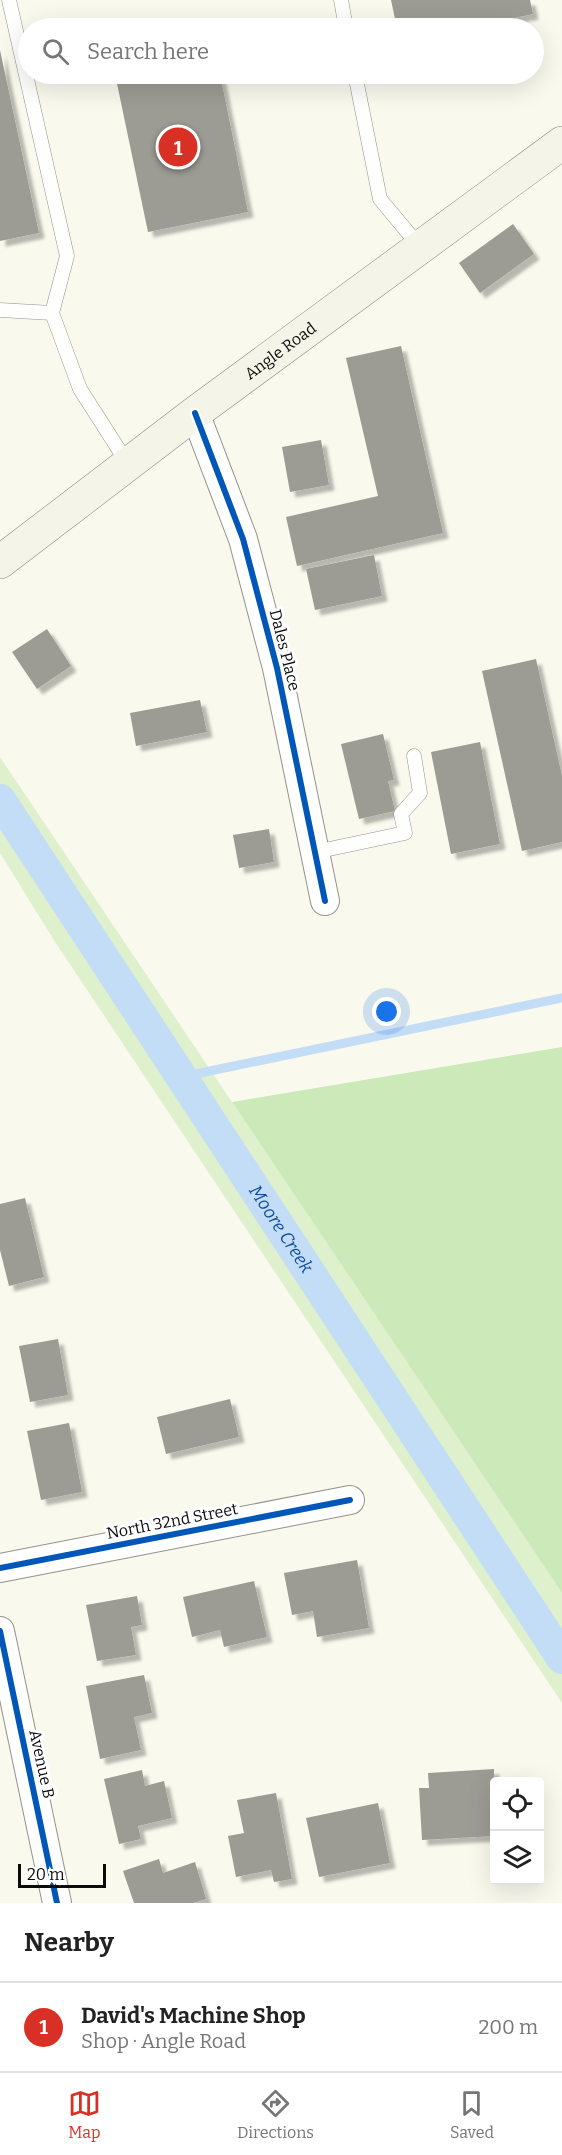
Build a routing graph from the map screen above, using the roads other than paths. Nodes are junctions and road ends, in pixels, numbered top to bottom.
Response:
1 (9, 0) edge
2 (341, 0) edge
3 (344, 18) edge
4 (18, 40) edge
5 (28, 84) edge
6 (357, 84) edge
7 (562, 142) edge
8 (420, 247) junction
9 (0, 310) edge
10 (52, 313) junction
11 (195, 413) junction
12 (128, 464) junction
13 (0, 562) edge
14 (414, 756) dead end
15 (315, 852) junction
16 (325, 901) dead end
17 (350, 1500) dead end
18 (0, 1568) edge
19 (0, 1631) edge
20 (57, 1903) edge

1 - 4 lane
2 - 3 lane
5 - 10 lane
6 - 8 lane
7 - 8 main road, Angle Road
8 - 11 main road, Angle Road
9 - 10 lane
10 - 12 lane
11 - 12 main road, Angle Road
11 - 15 street, Dales Place
12 - 13 main road, Angle Road
14 - 15 lane
15 - 16 street, Dales Place
17 - 18 street, North 32nd Street
19 - 20 street, Avenue B

